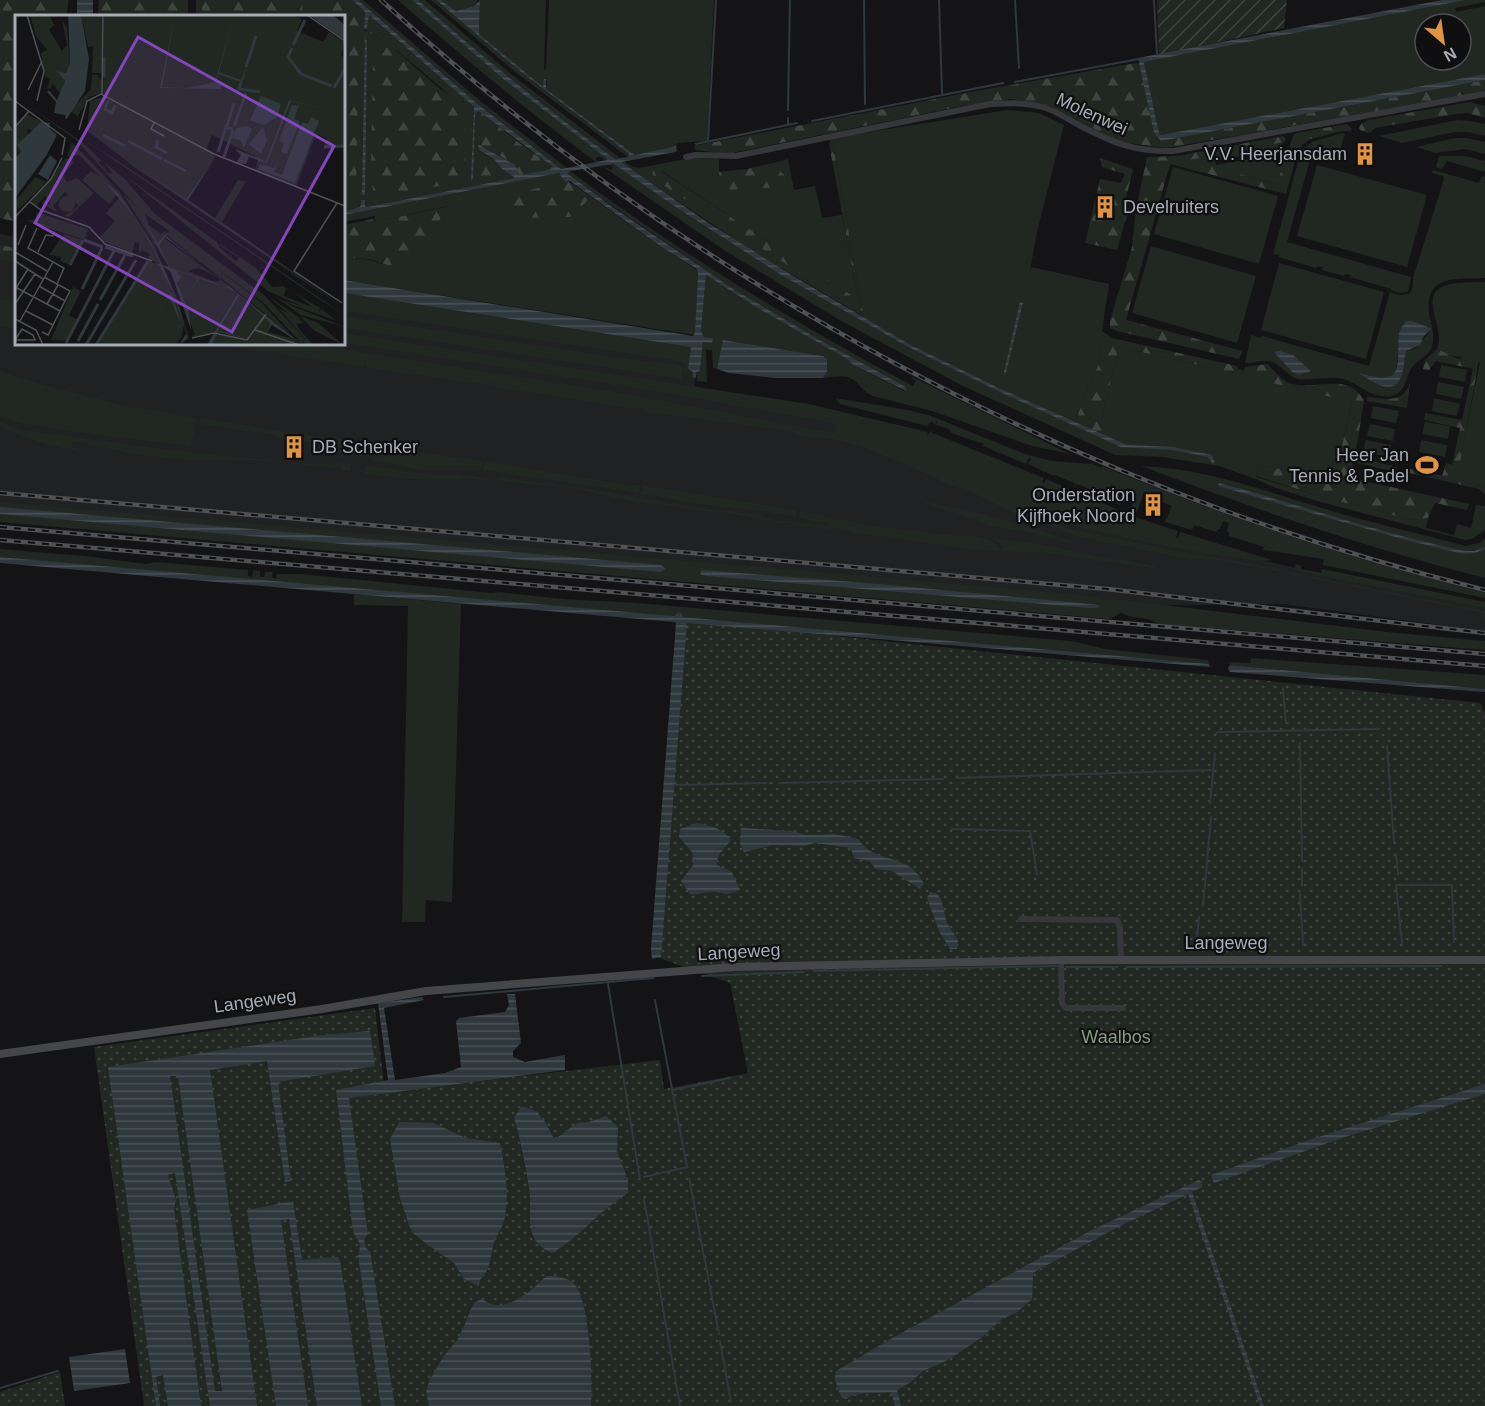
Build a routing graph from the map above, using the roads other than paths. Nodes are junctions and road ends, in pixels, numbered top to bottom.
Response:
1 (1485, 94) edge
2 (686, 157) dead end
3 (1021, 919) dead end
4 (1061, 960) junction
5 (1121, 960) junction
6 (1485, 960) edge
7 (1123, 1008) dead end
8 (0, 1054) edge

1 - 2 street, Molenwei
3 - 5 street
4 - 5 main road, Langeweg
4 - 7 street
4 - 8 main road, Langeweg
5 - 6 main road, Langeweg

